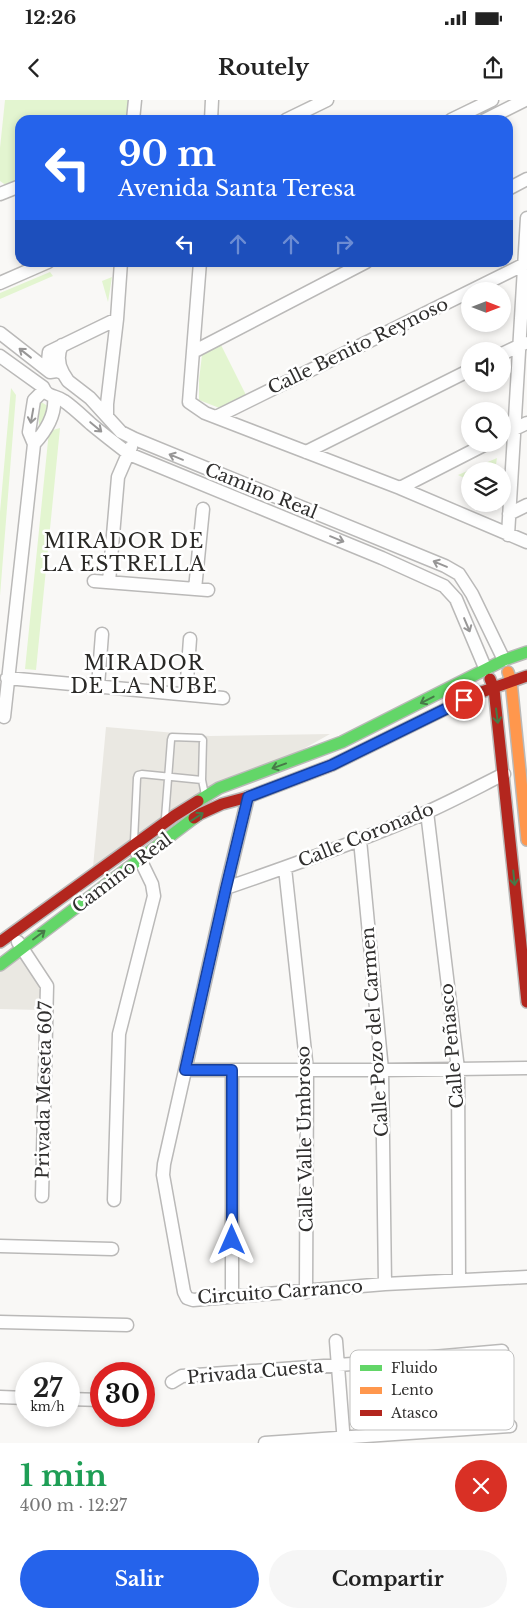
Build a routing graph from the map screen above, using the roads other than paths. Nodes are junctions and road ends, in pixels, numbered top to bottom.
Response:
1 (135, 100) edge
2 (212, 100) edge
3 (326, 100) edge
4 (492, 100) edge
5 (525, 100) edge
6 (134, 115) edge
7 (211, 115) edge
8 (296, 115) edge
9 (461, 115) edge
10 (495, 115) edge
11 (527, 179) edge
12 (513, 187) edge
13 (15, 188) edge
14 (0, 194) edge
15 (527, 218) edge
16 (526, 263) edge
17 (37, 267) edge
18 (121, 267) edge
19 (200, 267) edge
20 (356, 267) edge
21 (0, 283) edge
22 (117, 319) junction
23 (0, 333) edge
24 (524, 343) edge
25 (511, 350) edge
26 (193, 352) junction
27 (0, 356) edge
28 (58, 374) junction
29 (461, 374) edge
30 (49, 392) junction
31 (107, 416) junction
32 (216, 417) junction
33 (527, 423) edge
34 (514, 430) junction
35 (511, 432) edge
36 (134, 439) junction
37 (34, 444) junction
38 (306, 452) junction
39 (470, 452) edge
40 (129, 454) junction
41 (400, 488) junction
42 (527, 505) edge
43 (203, 509) dead end
44 (509, 514) junction
45 (508, 535) junction
46 (527, 542) edge
47 (94, 581) dead end
48 (109, 582) junction
49 (102, 634) dead end
50 (190, 639) dead end
51 (527, 652) edge
52 (504, 660) junction
53 (486, 670) junction
54 (527, 676) edge
55 (7, 678) junction
56 (512, 681) junction
57 (98, 686) junction
58 (494, 689) junction
59 (186, 694) junction
60 (223, 698) dead end
61 (4, 717) dead end
62 (504, 774) junction
63 (167, 777) junction
64 (202, 780) junction
65 (206, 796) junction
66 (248, 797) junction
67 (426, 812) junction
68 (165, 823) junction
69 (510, 838) junction
70 (527, 839) edge
71 (360, 840) junction
72 (134, 846) junction
73 (139, 860) junction
74 (285, 868) junction
75 (226, 888) junction
76 (13, 933) junction
77 (0, 942) edge
78 (21, 949) junction
79 (0, 965) edge
80 (527, 1002) edge
81 (527, 1068) edge
82 (458, 1069) junction
83 (185, 1070) junction
84 (232, 1070) junction
85 (307, 1070) junction
86 (382, 1070) junction
87 (42, 1196) dead end
88 (114, 1200) dead end
89 (0, 1246) edge
90 (112, 1249) dead end
91 (527, 1277) edge
92 (459, 1280) junction
93 (385, 1284) junction
94 (306, 1292) junction
95 (232, 1297) junction
96 (0, 1322) edge
97 (127, 1324) dead end
98 (336, 1341) dead end
99 (350, 1364) edge
100 (339, 1365) junction
101 (172, 1382) dead end
102 (0, 1397) edge
103 (15, 1398) edge
104 (477, 1430) edge
105 (412, 1438) edge
106 (344, 1440) edge
107 (265, 1443) edge

1 - 6 street
2 - 7 street
3 - 8 street
4 - 9 street
5 - 10 street
11 - 12 street
13 - 14 street
15 - 16 street
16 - 24 street
16 - 32 street, Calle Benito Reynoso
17 - 21 street
18 - 22 street
19 - 26 street
20 - 26 street
22 - 28 street
22 - 31 street
28 -> 23 street, Camino Real
24 - 25 street
24 - 34 street
26 - 32 street
27 - 30 street, Camino Real
28 - 30 street
28 - 30 street
28 - 31 street, Camino Real
29 - 38 street
30 - 37 street
30 -> 37 street
30 -> 40 street, Camino Real
31 - 36 street, Camino Real
32 - 38 street
33 - 34 street
34 - 35 street
34 - 44 street
36 - 40 street
52 -> 36 street, Camino Real
37 - 55 street
38 - 41 street
39 - 41 street
40 - 48 street
40 -> 53 street, Camino Real
41 - 45 street
42 - 44 street
43 - 48 street
44 - 45 street
45 - 46 street
47 - 48 street
49 - 57 street
50 - 59 street
51 - 52 street, Camino Real
52 - 53 street, Camino Real
52 - 56 street
53 - 58 street
53 -> 65 street, Camino Real
54 - 56 street, Camino Real
55 - 57 street
55 - 61 street
56 - 58 street, Camino Real
56 - 70 street
57 - 59 street
58 -> 62 street
58 - 66 street, Camino Real
59 - 60 street
62 - 67 street, Calle Coronado
62 - 69 street
63 - 64 lane
63 - 64 lane
63 - 68 lane
63 - 72 lane
64 - 65 lane
65 - 68 street, Camino Real
73 -> 66 street, Camino Real
66 - 75 street, Circuito Carranco
67 - 71 street, Calle Coronado
67 - 82 street, Calle Peñasco
68 - 72 street, Camino Real
69 - 70 street
69 -> 80 street
71 - 74 street, Calle Coronado
71 - 86 street, Calle Pozo del Carmen
72 - 73 street
72 - 76 street, Camino Real
78 -> 73 street, Camino Real
73 - 88 street
74 - 75 street, Calle Coronado
74 - 85 street, Calle Valle Umbroso
75 - 83 street, Circuito Carranco
76 - 77 street, Camino Real
76 - 78 street, Privada Meseta 607
78 - 79 street, Camino Real
78 - 87 street, Privada Meseta 607
81 - 82 street
82 - 86 street
82 - 92 street, Calle Peñasco
83 - 84 street
83 - 95 street, Circuito Carranco
84 - 85 street
84 - 95 street
85 - 86 street
85 - 94 street, Calle Valle Umbroso
86 - 93 street, Calle Pozo del Carmen
89 - 90 street
91 - 92 street, Circuito Carranco
92 - 93 street, Circuito Carranco
93 - 94 street, Circuito Carranco
94 - 95 street, Circuito Carranco
96 - 97 street
98 - 100 street
99 - 100 street, Privada Cuesta
100 - 101 street, Privada Cuesta
100 - 106 street
102 - 103 street
104 - 105 street
105 - 106 street
106 - 107 street

